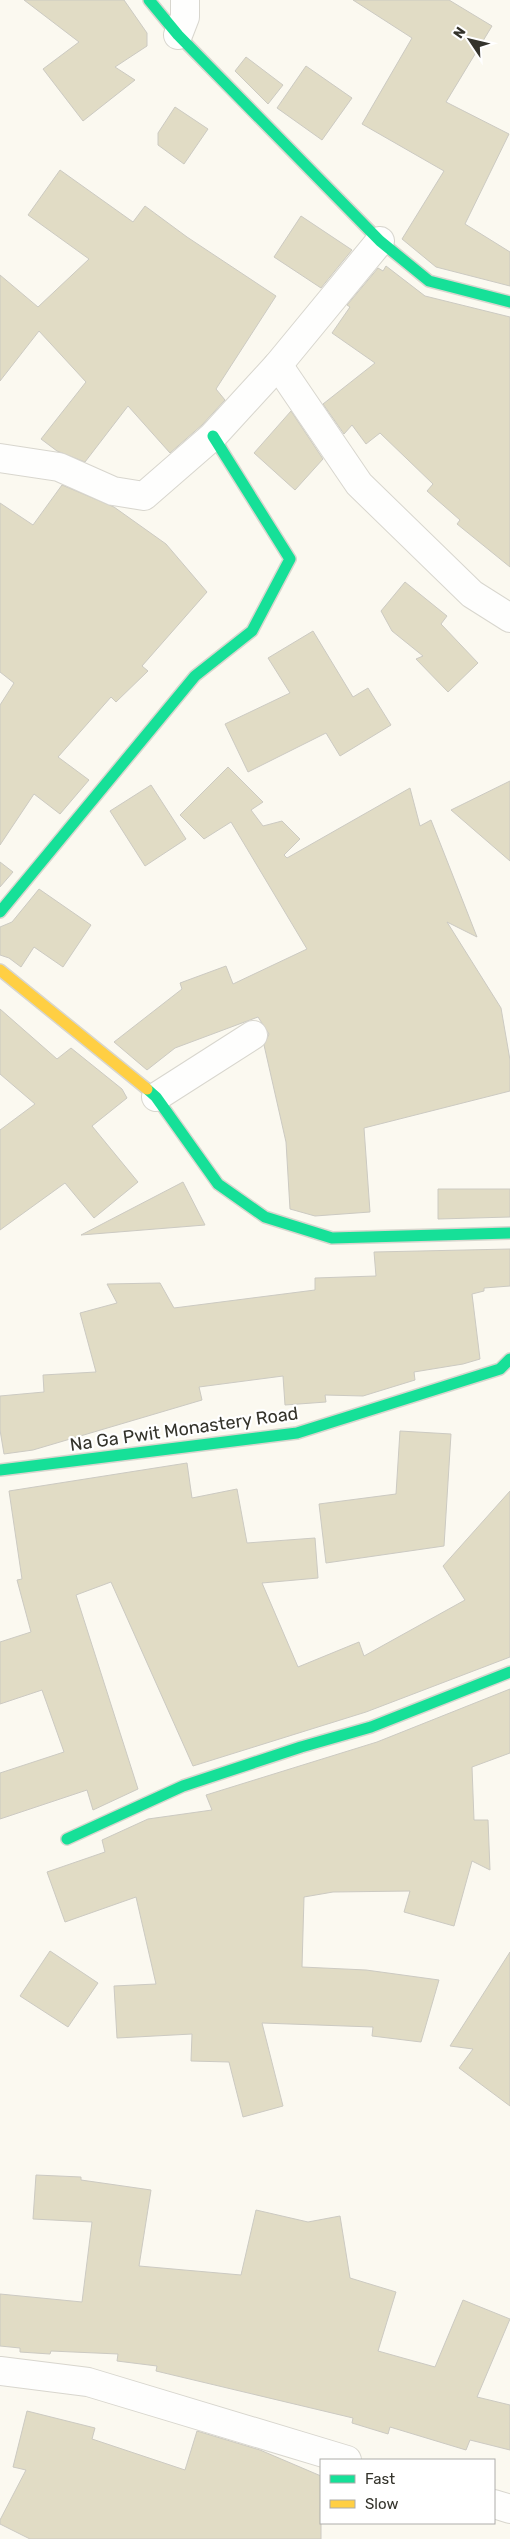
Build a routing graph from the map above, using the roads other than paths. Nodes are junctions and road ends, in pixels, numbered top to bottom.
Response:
1 (149, 0) edge
2 (185, 0) edge
3 (178, 35) junction
4 (380, 241) junction
5 (510, 302) edge
6 (278, 365) junction
7 (213, 436) junction
8 (0, 458) edge
9 (510, 618) edge
10 (0, 912) edge
11 (0, 970) edge
12 (253, 1035) dead end
13 (156, 1097) junction
14 (510, 1233) edge
15 (510, 1360) edge
16 (0, 1470) edge
17 (510, 1672) edge
18 (66, 1839) dead end
19 (0, 2371) edge
20 (344, 2459) edge
21 (495, 2504) edge
22 (510, 2509) edge

1 - 3 street
2 - 3 street
3 - 4 street
4 - 5 street
4 - 6 street
6 - 7 street
6 - 9 street
7 - 8 street
7 - 10 street
11 - 13 street
12 - 13 street
13 - 14 street
15 - 16 street, Na Ga Pwit Monastery Road
17 - 18 street
19 - 20 street
21 - 22 street

